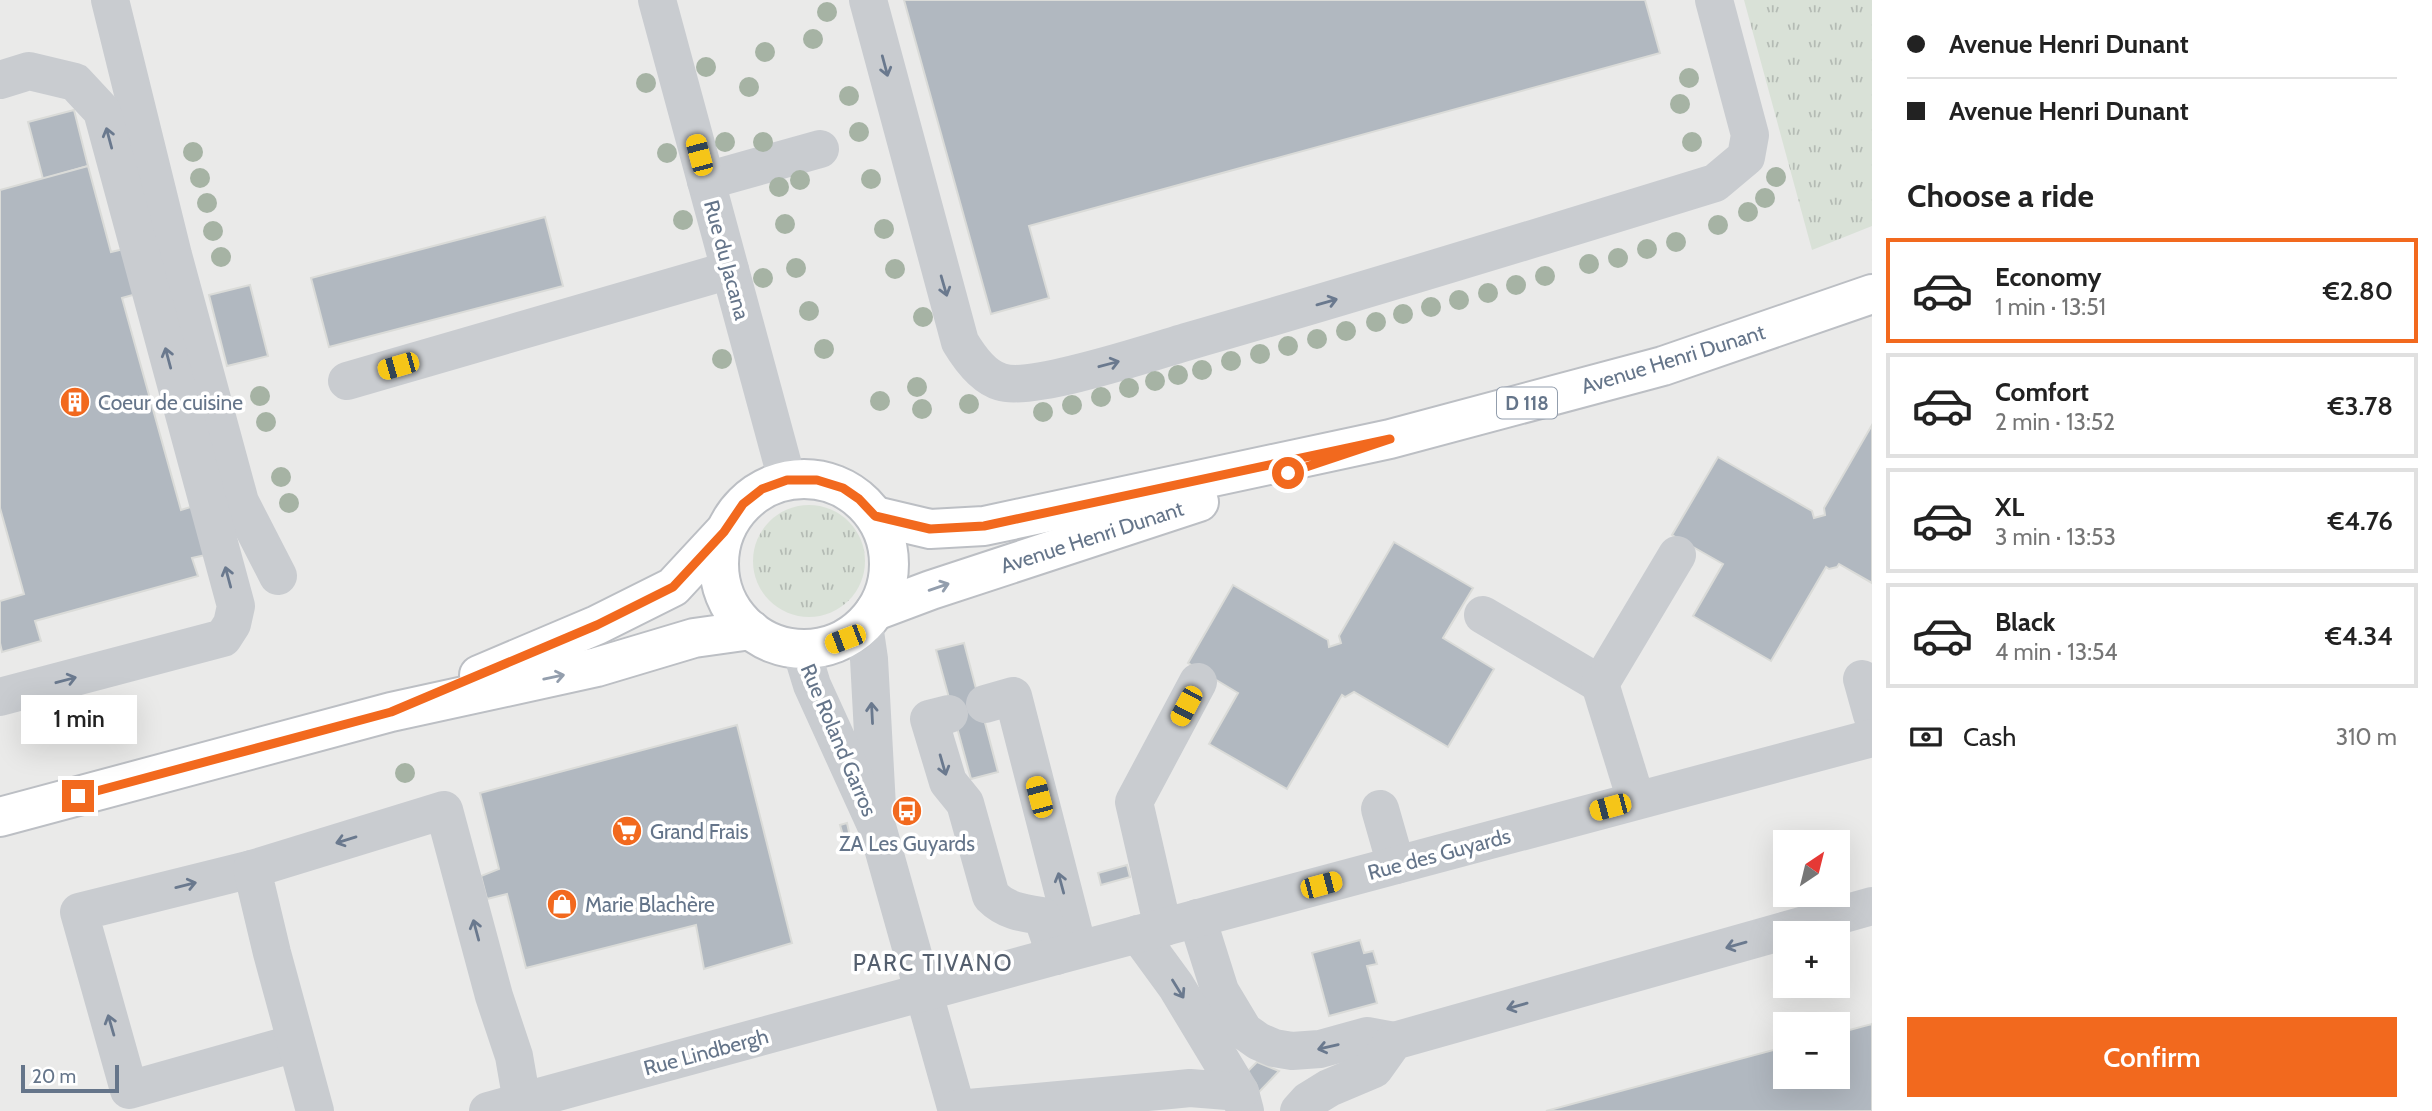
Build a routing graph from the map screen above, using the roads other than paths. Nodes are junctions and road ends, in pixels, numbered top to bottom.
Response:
1 (110, 0) edge
2 (657, 0) edge
3 (868, 0) edge
4 (1714, 0) edge
5 (0, 80) edge
6 (820, 149) dead end
7 (706, 181) junction
8 (730, 270) junction
9 (1872, 293) edge
10 (347, 381) dead end
11 (1390, 439) junction
12 (787, 480) junction
13 (875, 516) junction
14 (724, 532) junction
15 (1677, 555) dead end
16 (278, 576) dead end
17 (1483, 615) dead end
18 (869, 618) junction
19 (751, 630) junction
20 (801, 649) junction
21 (1862, 679) dead end
22 (1198, 682) dead end
23 (1600, 684) junction
24 (0, 697) edge
25 (391, 712) junction
26 (1872, 715) edge
27 (1872, 738) edge
28 (1636, 800) junction
29 (1380, 809) dead end
30 (0, 817) edge
31 (878, 830) junction
32 (1396, 865) junction
33 (252, 869) junction
34 (1872, 906) edge
35 (1166, 926) junction
36 (1067, 953) junction
37 (924, 992) junction
38 (1394, 1041) junction
39 (296, 1043) junction
40 (1242, 1102) edge
41 (505, 1107) edge
42 (957, 1110) edge
43 (315, 1111) edge
44 (1299, 1111) edge

1 - 16 street
2 - 7 street, Rue du Jacana
3 -> 4 street
24 -> 5 street
6 - 7 street
7 - 8 street, Rue du Jacana
8 - 10 street
8 - 12 street, Rue du Jacana
9 - 11 main road, Avenue Henri Dunant / D 118
11 - 13 main road, Avenue Henri Dunant / D 118
18 -> 11 main road, Avenue Henri Dunant / D 118
12 - 13 main road
12 - 14 main road
13 - 18 main road
14 - 19 main road
14 - 25 main road
15 - 23 street
17 - 23 street
18 - 20 main road
31 -> 18 street, Rue Roland Garros
19 - 20 main road
25 -> 19 main road
20 - 31 street, Rue Roland Garros
21 - 26 street
22 - 35 street
23 - 28 street
25 - 30 main road
27 - 28 street, Rue des Guyards
28 - 32 street, Rue des Guyards
29 - 32 street
31 - 37 street, Rue Roland Garros
32 - 35 street, Rue des Guyards
33 - 39 street
39 -> 33 street
41 -> 33 street
34 -> 38 street
35 - 36 street, Rue des Guyards
38 -> 35 street
35 -> 40 street
36 -> 36 street
36 - 37 street, Rue des Guyards
37 - 41 street, Rue Lindbergh
37 - 42 street, Rue Roland Garros
38 - 44 street
39 - 43 street
40 - 42 street

